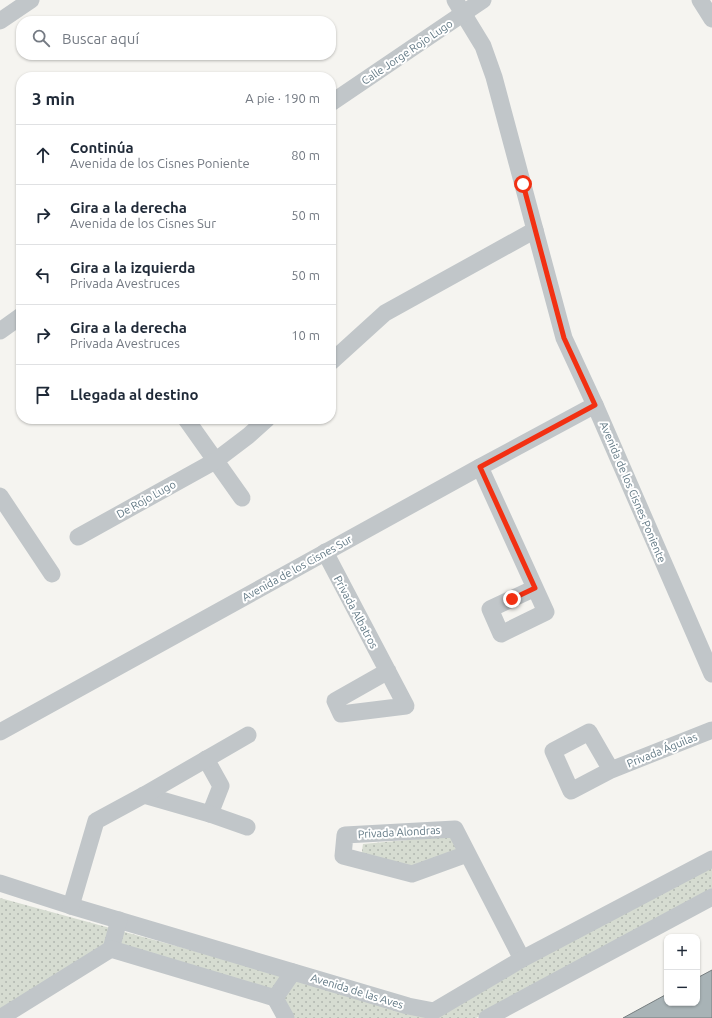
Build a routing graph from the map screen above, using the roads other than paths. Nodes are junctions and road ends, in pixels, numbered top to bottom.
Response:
1 (32, 0) edge
2 (483, 0) edge
3 (700, 0) edge
4 (459, 7) edge
5 (712, 19) edge
6 (0, 21) edge
7 (336, 99) edge
8 (535, 230) junction
9 (16, 320) edge
10 (0, 331) edge
11 (336, 357) edge
12 (595, 405) junction
13 (189, 424) edge
14 (262, 424) edge
15 (215, 461) junction
16 (480, 467) junction
17 (0, 496) edge
18 (242, 498) dead end
19 (78, 537) dead end
20 (325, 552) junction
21 (52, 574) dead end
22 (535, 588) dead end
23 (388, 671) dead end
24 (712, 674) edge
25 (712, 730) edge
26 (0, 732) edge
27 (248, 735) dead end
28 (206, 759) junction
29 (611, 770) dead end
30 (144, 795) junction
31 (210, 814) junction
32 (246, 827) dead end
33 (467, 854) junction
34 (712, 860) edge
35 (0, 883) edge
36 (712, 897) edge
37 (71, 906) junction
38 (119, 920) junction
39 (111, 948) junction
40 (522, 959) junction
41 (293, 972) junction
42 (275, 998) junction
43 (434, 1015) edge
44 (0, 1018) edge
45 (286, 1018) edge
46 (487, 1018) edge

1 - 6 street
2 - 4 street, Calle Jorge Rojo Lugo
3 - 5 street
4 - 7 street, Calle Jorge Rojo Lugo
4 - 8 street, Avenida de los Cisnes Poniente
8 - 11 street
8 - 12 street, Avenida de los Cisnes Poniente
9 - 10 street
12 - 16 street, Avenida de los Cisnes Sur
12 - 24 street, Avenida de los Cisnes Poniente
13 - 15 street
14 - 15 street, De Rojo Lugo
15 - 18 street
15 - 19 street, De Rojo Lugo
16 - 20 street, Avenida de los Cisnes Sur
16 - 22 street
17 - 21 street
20 - 23 street, Privada Albatros
20 - 26 street, Avenida de los Cisnes Sur
25 - 29 street, Privada Águilas
27 - 28 street
28 - 30 street
28 - 31 street
30 - 31 street
30 - 37 street
31 - 32 street
33 - 33 street, Privada Alondras
33 - 40 street, Privada Alondras
34 - 40 street, Avenida de las Aves
35 - 37 street, Avenida de las Aves
36 - 46 street
37 - 38 street, Avenida de las Aves
38 - 39 street
38 - 41 street, Avenida de las Aves
39 - 42 street
39 - 44 street
40 - 43 street, Avenida de las Aves
41 - 42 street
41 - 43 street, Avenida de las Aves
42 - 45 street

